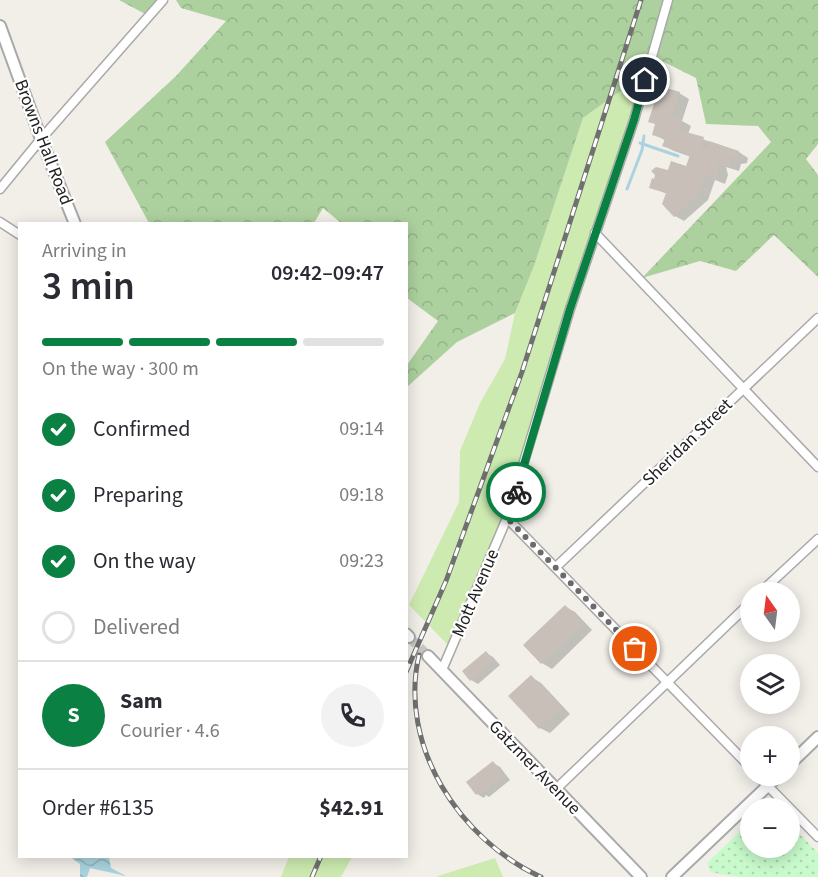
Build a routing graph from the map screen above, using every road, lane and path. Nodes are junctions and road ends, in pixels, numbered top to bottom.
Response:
1 (163, 0) edge
2 (668, 0) edge
3 (0, 26) edge
4 (41, 140) junction
5 (0, 189) edge
6 (0, 222) edge
7 (74, 222) edge
8 (595, 233) junction
9 (18, 234) edge
10 (818, 318) edge
11 (743, 388) junction
12 (818, 467) edge
13 (507, 518) junction
14 (818, 538) edge
15 (556, 567) junction
16 (772, 582) edge
17 (740, 613) edge
18 (429, 656) tunnel mouth
19 (442, 670) junction
20 (667, 682) junction
21 (818, 737) edge
22 (800, 754) edge
23 (740, 757) edge
24 (767, 786) edge
25 (769, 786) edge
26 (556, 789) junction
27 (818, 837) edge
28 (641, 877) edge
29 (672, 877) edge

1 - 4 street
2 - 8 street, Mott Avenue
3 - 4 street, Browns Hall Road
4 - 5 street
4 - 7 street, Browns Hall Road
6 - 9 street
8 - 11 street
8 - 13 street, Mott Avenue
10 - 11 street, Sheridan Street
11 - 12 street
11 - 15 street, Sheridan Street
13 - 15 street
13 - 19 street, Mott Avenue
14 - 16 street
15 - 20 street
17 - 20 street
18 - 19 street, Gatzmer Avenue
19 - 26 street, Gatzmer Avenue
20 - 23 street
20 - 26 street
21 - 22 street
24 - 29 street
25 - 27 street
26 - 28 street, Gatzmer Avenue

